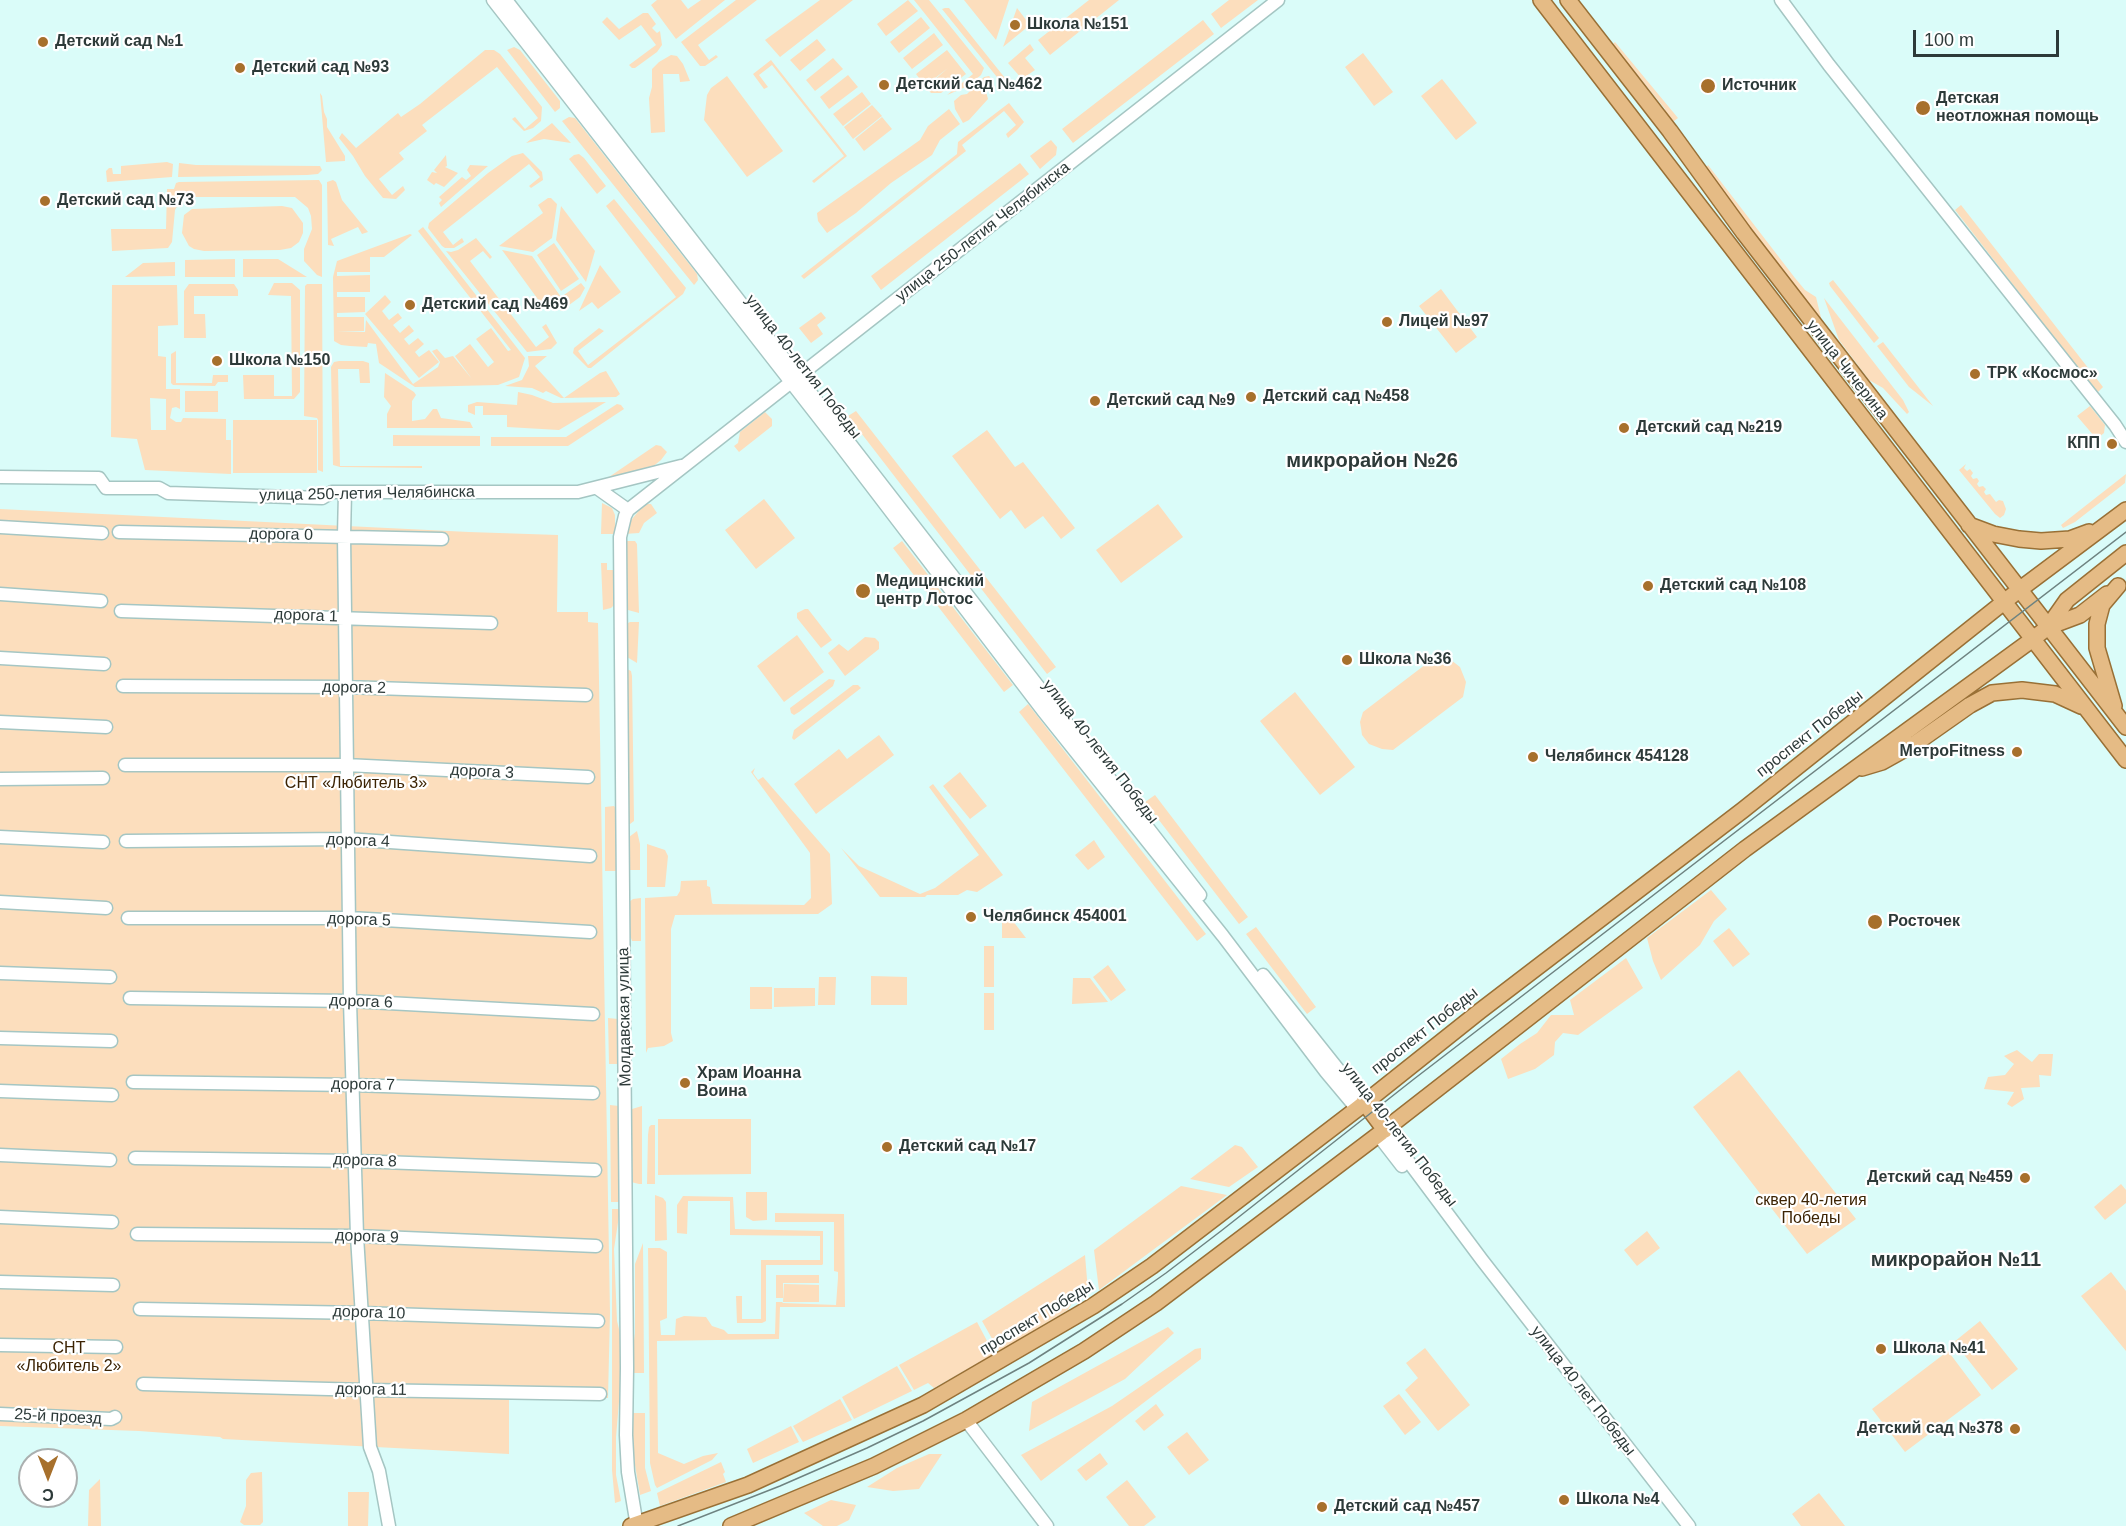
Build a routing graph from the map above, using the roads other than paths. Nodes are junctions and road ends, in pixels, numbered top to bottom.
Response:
1 (493, 0) edge
2 (506, 0) edge
3 (1278, 0) edge
4 (1541, 0) edge
5 (1568, 0) edge
6 (1781, 0) edge
7 (577, 100) junction
8 (1744, 232) junction
9 (1730, 243) junction
10 (796, 380) junction
11 (2126, 442) edge
12 (688, 464) junction
13 (0, 477) edge
14 (597, 488) junction
15 (345, 492) junction
16 (628, 510) junction
17 (2126, 510) edge
18 (1969, 525) junction
19 (2105, 526) junction
20 (0, 527) edge
21 (119, 532) dead end
22 (102, 533) dead end
23 (344, 536) junction
24 (442, 538) dead end
25 (2126, 553) edge
26 (2122, 583) edge
27 (2019, 590) junction
28 (0, 594) edge
29 (101, 601) dead end
30 (2005, 602) junction
31 (121, 611) dead end
32 (345, 617) junction
33 (491, 622) dead end
34 (2048, 627) junction
35 (2033, 639) junction
36 (0, 658) edge
37 (104, 664) dead end
38 (123, 686) dead end
39 (345, 687) junction
40 (586, 695) dead end
41 (2086, 708) junction
42 (2116, 714) junction
43 (0, 722) edge
44 (106, 727) dead end
45 (2126, 727) edge
46 (2126, 760) edge
47 (124, 765) dead end
48 (346, 765) junction
49 (1846, 774) junction
50 (588, 777) dead end
51 (103, 778) dead end
52 (0, 779) edge
53 (0, 837) edge
54 (347, 839) junction
55 (126, 841) dead end
56 (104, 842) dead end
57 (590, 856) dead end
58 (0, 902) edge
59 (106, 908) dead end
60 (128, 918) dead end
61 (350, 918) junction
62 (590, 932) dead end
63 (0, 973) edge
64 (110, 977) dead end
65 (130, 998) dead end
66 (350, 1001) junction
67 (593, 1014) dead end
68 (0, 1038) edge
69 (111, 1041) dead end
70 (132, 1082) dead end
71 (353, 1085) junction
72 (0, 1091) edge
73 (593, 1093) dead end
74 (112, 1095) dead end
75 (1361, 1105) junction
76 (1381, 1133) junction
77 (0, 1155) edge
78 (135, 1158) dead end
79 (110, 1160) dead end
80 (356, 1161) junction
81 (595, 1170) dead end
82 (0, 1218) edge
83 (112, 1222) dead end
84 (136, 1234) dead end
85 (357, 1236) junction
86 (596, 1246) dead end
87 (1482, 1260) joint
88 (0, 1282) edge
89 (113, 1285) dead end
90 (140, 1309) dead end
91 (362, 1313) junction
92 (598, 1321) dead end
93 (0, 1345) edge
94 (116, 1347) dead end
95 (143, 1384) dead end
96 (366, 1390) junction
97 (600, 1394) dead end
98 (0, 1414) edge
99 (115, 1417) dead end
100 (1600, 1419) junction
101 (966, 1420) junction
102 (635, 1525) edge
103 (1684, 1525) edge
104 (389, 1526) edge
105 (731, 1526) edge
106 (1047, 1526) edge

1 - 7 street, улица 40-летия Победы
2 - 7 street, улица 40-летия Победы
3 - 10 street, улица 250-летия Челябинска
4 - 9 main road, улица Чичерина
5 - 8 main road, улица Чичерина
6 - 11 street
7 - 10 street, улица 40-летия Победы
8 - 9 main road
8 - 18 main road, улица Чичерина
9 - 30 main road, улица Чичерина
10 - 12 street, улица 250-летия Челябинска
10 - 75 street, улица 40-летия Победы
12 - 14 street, улица 250-летия Челябинска
12 - 16 street, улица 250-летия Челябинска
13 - 15 street, улица 250-летия Челябинска
14 - 15 street, улица 250-летия Челябинска
14 - 16 street
15 - 23 street
16 - 102 street, Молдавская улица
17 - 19 main road, проспект Победы
18 - 19 main road
18 - 27 main road, улица Чичерина
19 - 27 main road, проспект Победы
20 - 22 street
21 - 23 street, дорога 0
23 - 24 street, дорога 0
23 - 32 street
25 - 34 main road
26 - 34 main road
26 - 42 main road
27 - 30 main road, проспект Победы
27 - 34 main road, улица Чичерина
28 - 29 street
30 - 35 main road, улица Чичерина
30 - 75 main road, проспект Победы
31 - 32 street, дорога 1
32 - 33 street, дорога 1
32 - 39 street
34 - 35 main road
34 - 42 main road, улица Чичерина
35 - 41 main road, улица Чичерина
35 - 49 main road
36 - 37 street
38 - 39 street, дорога 2
39 - 40 street, дорога 2
39 - 48 street
41 - 46 main road, улица Чичерина
41 - 49 main road
42 - 45 main road, улица Чичерина
43 - 44 street
47 - 48 street, дорога 3
48 - 50 street, дорога 3
48 - 54 street
49 - 76 main road
51 - 52 street
53 - 56 street
54 - 55 street, дорога 4
54 - 57 street, дорога 4
54 - 61 street
58 - 59 street
60 - 61 street, дорога 5
61 - 62 street, дорога 5
61 - 66 street
63 - 64 street
65 - 66 street, дорога 6
66 - 67 street, дорога 6
66 - 71 street
68 - 69 street
70 - 71 street, дорога 7
71 - 73 street, дорога 7
71 - 80 street
72 - 74 street
75 - 76 main road, улица 40-летия Победы
75 - 102 main road, проспект Победы
76 - 87 street, улица 40-летия Победы
76 - 100 street, улица 40-летия Победы
76 - 101 main road
77 - 79 street
78 - 80 street, дорога 8
80 - 81 street, дорога 8
80 - 85 street
82 - 83 street
84 - 85 street, дорога 9
85 - 86 street, дорога 9
85 - 91 street
87 - 100 street, улица 40 лет Победы
88 - 89 street
90 - 91 street, дорога 10
91 - 92 street, дорога 10
91 - 96 street
93 - 94 street
95 - 96 street, дорога 11
96 - 97 street, дорога 11
96 - 104 street
98 - 99 street, 25-й проезд
100 - 103 street, улица 40-летия Победы
101 - 105 main road
101 - 106 street

